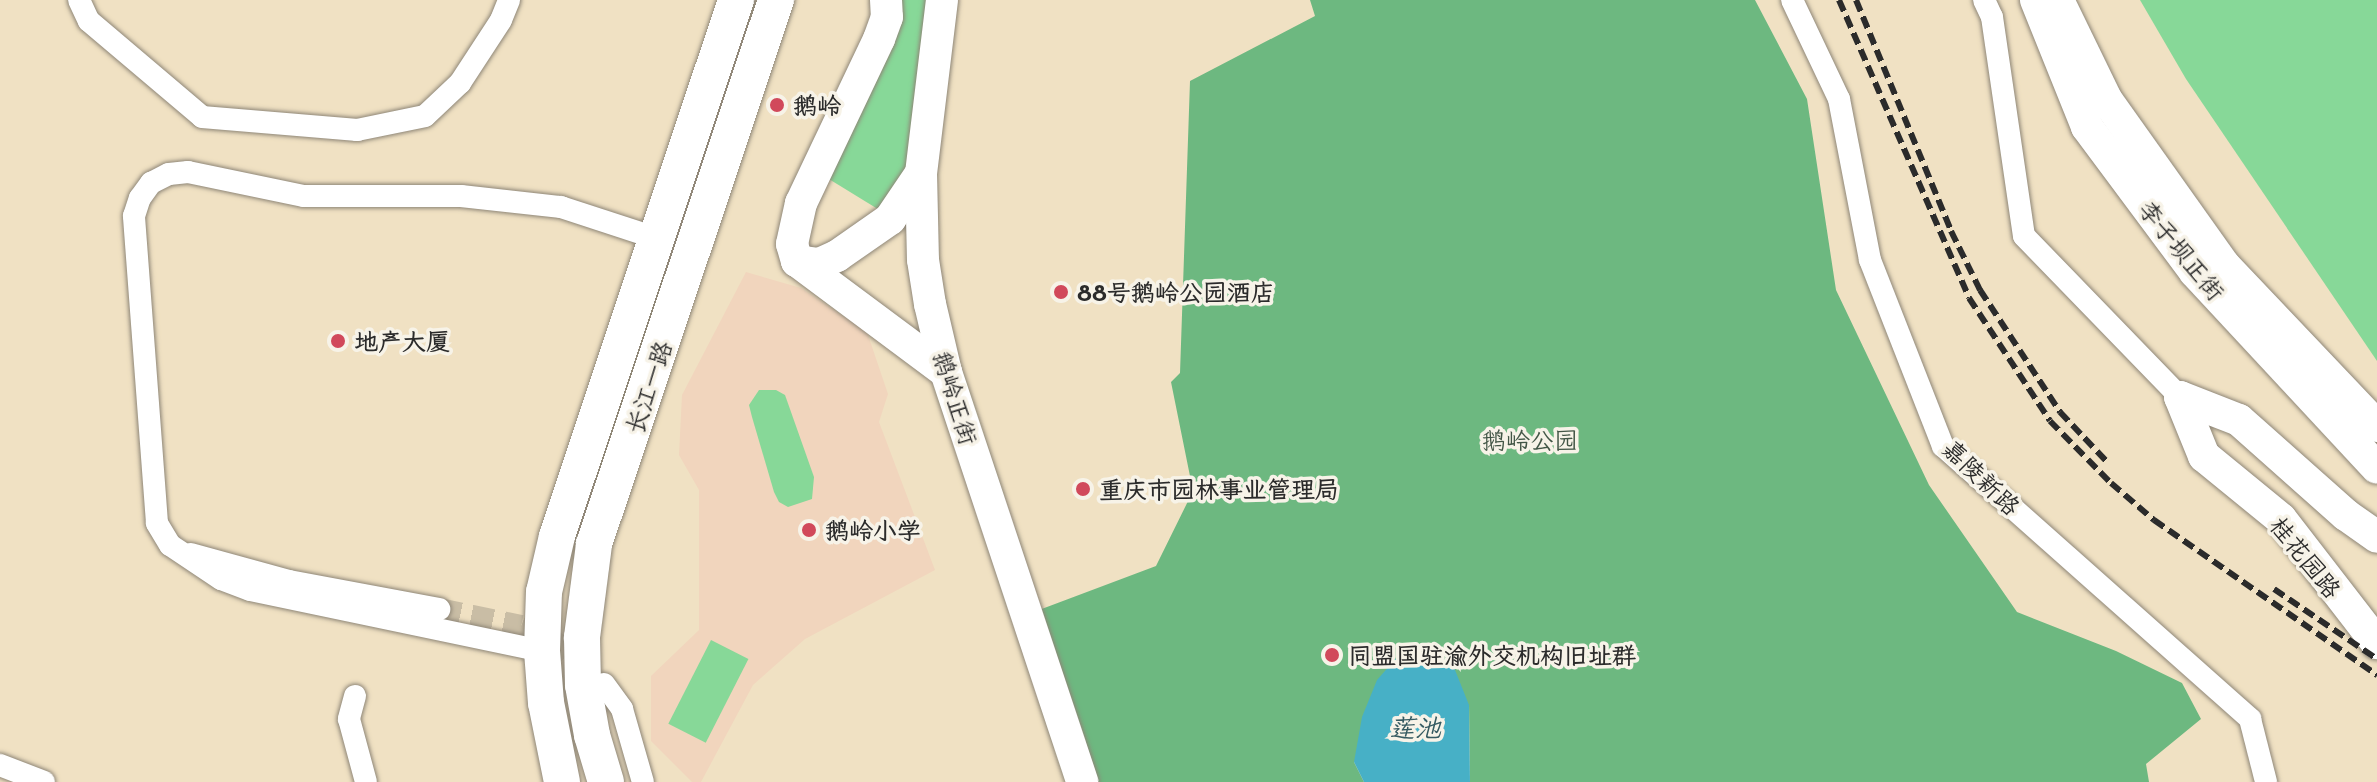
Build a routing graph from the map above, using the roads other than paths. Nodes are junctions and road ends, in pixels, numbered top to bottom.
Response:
1 (79, 0) edge
2 (509, 0) edge
3 (736, 0) edge
4 (776, 0) edge
5 (886, 0) edge
6 (942, 0) edge
7 (1792, 0) edge
8 (1984, 0) edge
9 (2036, 0) edge
10 (2058, 0) edge
11 (921, 173) junction
12 (656, 238) junction
13 (797, 261) junction
14 (946, 372) junction
15 (2180, 397) junction
16 (2377, 426) edge
17 (2377, 468) edge
18 (2377, 537) edge
19 (177, 552) junction
20 (439, 609) tunnel mouth
21 (2377, 643) edge
22 (542, 651) junction
23 (604, 684) tunnel mouth
24 (355, 696) dead end
25 (0, 765) edge
26 (44, 782) edge
27 (366, 782) edge
28 (562, 782) edge
29 (606, 782) edge
30 (643, 782) edge
31 (1082, 782) edge
32 (2266, 782) edge

1 - 2 street
3 - 12 main road, 长江一路
4 - 29 main road, 长江一路
5 - 13 street
6 - 11 street, 鹅岭正街
7 - 32 street, 嘉陵新路
8 - 15 street
9 - 17 street, 李子坝正街
10 - 16 street, 李子坝正街
11 - 13 street
11 - 14 street, 鹅岭正街
12 - 19 street
12 - 22 main road, 长江一路
13 - 14 street
14 - 31 street, 鹅岭正街
15 - 18 street
15 - 21 street, 桂花园路
19 - 20 street
19 - 22 street
22 - 28 main road, 长江一路
23 - 30 street
24 - 27 street
25 - 26 street

